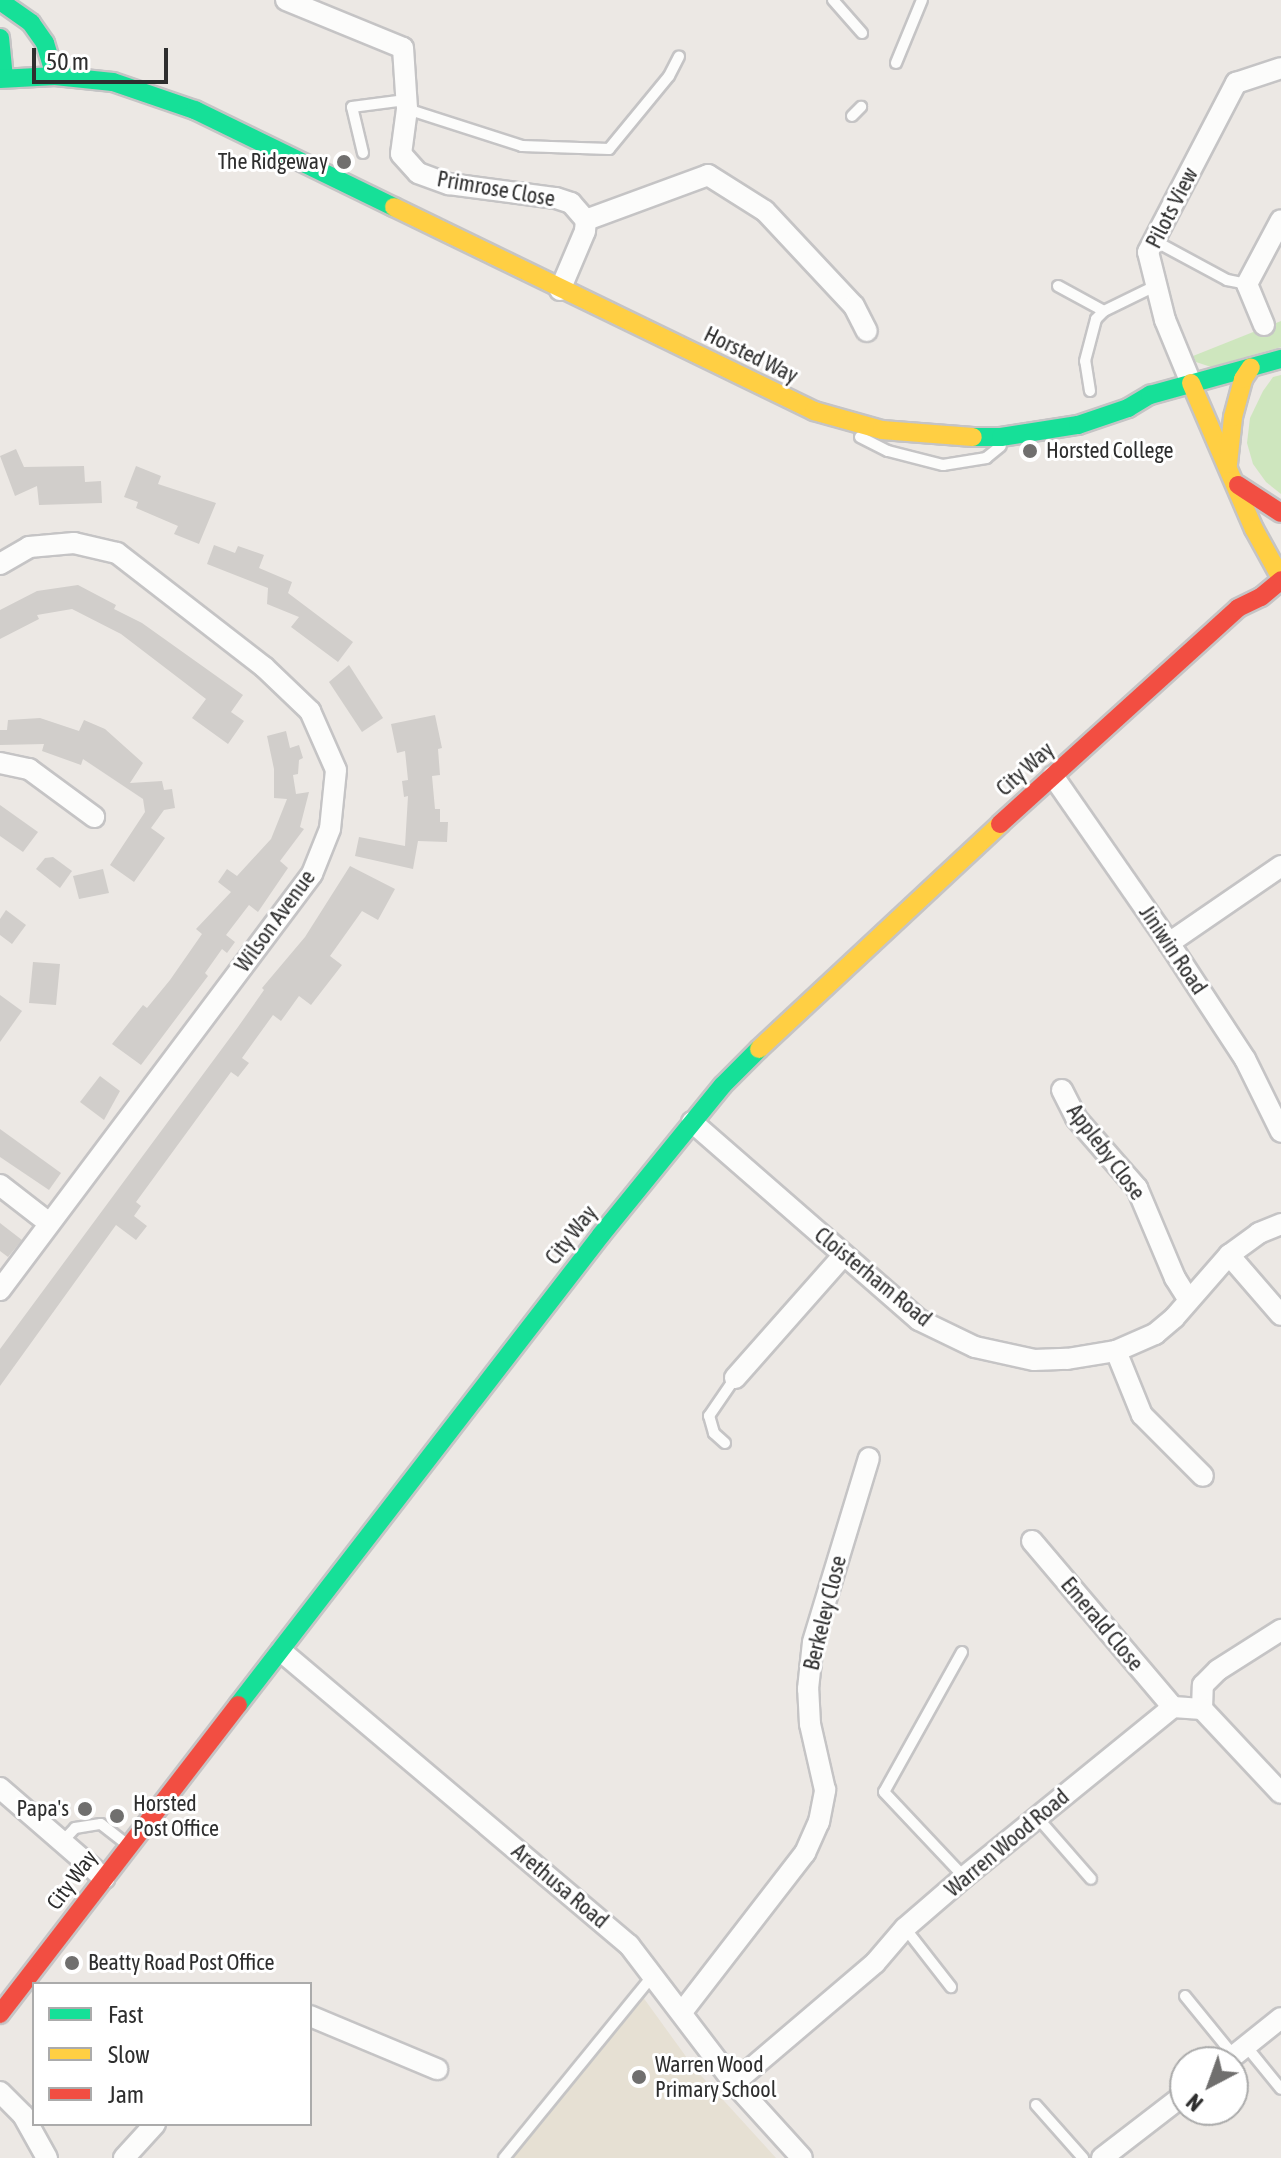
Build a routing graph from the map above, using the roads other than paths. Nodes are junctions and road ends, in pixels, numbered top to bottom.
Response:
1 (286, 0) edge
2 (833, 0) edge
3 (922, 0) edge
4 (0, 1) edge
5 (862, 33) dead end
6 (0, 38) edge
7 (679, 56) dead end
8 (896, 63) dead end
9 (1281, 68) edge
10 (55, 76) junction
11 (2, 78) edge
12 (407, 104) junction
13 (861, 107) dead end
14 (852, 116) dead end
15 (363, 153) dead end
16 (586, 220) junction
17 (1281, 220) edge
18 (1153, 240) junction
19 (1247, 284) junction
20 (1058, 286) dead end
21 (1155, 286) junction
22 (560, 290) junction
23 (1104, 311) junction
24 (1264, 325) dead end
25 (867, 331) dead end
26 (1281, 359) edge
27 (1251, 367) junction
28 (1191, 383) junction
29 (1090, 391) dead end
30 (1128, 408) junction
31 (814, 411) junction
32 (1011, 436) junction
33 (1216, 439) junction
34 (1228, 464) junction
35 (1238, 485) junction
36 (1281, 513) edge
37 (1254, 529) junction
38 (1252, 562) dead end
39 (0, 564) edge
40 (1281, 579) edge
41 (1248, 582) dead end
42 (1238, 608) junction
43 (0, 763) edge
44 (1053, 776) junction
45 (94, 817) dead end
46 (1281, 866) edge
47 (1169, 943) junction
48 (1062, 1090) dead end
49 (1273, 1093) edge
50 (692, 1122) junction
51 (1281, 1132) edge
52 (0, 1185) edge
53 (49, 1223) junction
54 (1281, 1224) edge
55 (844, 1255) junction
56 (1229, 1255) junction
57 (0, 1290) edge
58 (1189, 1300) junction
59 (1281, 1315) edge
60 (1116, 1351) junction
61 (735, 1378) joint
62 (725, 1443) dead end
63 (869, 1458) dead end
64 (1203, 1476) dead end
65 (1032, 1541) dead end
66 (1281, 1630) edge
67 (281, 1651) junction
68 (962, 1652) dead end
69 (1173, 1707) junction
70 (1202, 1709) junction
71 (0, 1788) edge
72 (1281, 1793) edge
73 (1037, 1817) junction
74 (62, 1842) junction
75 (128, 1846) junction
76 (964, 1877) junction
77 (104, 1878) junction
78 (1091, 1879) dead end
79 (905, 1928) junction
80 (654, 1974) junction
81 (951, 1987) dead end
82 (1185, 1996) dead end
83 (682, 2012) junction
84 (0, 2014) edge
85 (312, 2017) edge
86 (1281, 2018) edge
87 (1227, 2046) edge
88 (1246, 2046) edge
89 (1249, 2065) edge
90 (437, 2069) dead end
91 (734, 2083) junction
92 (1281, 2089) edge
93 (0, 2092) edge
94 (1036, 2105) dead end
95 (1169, 2106) edge
96 (153, 2126) edge
97 (47, 2158) edge
98 (124, 2158) edge
99 (504, 2158) edge
100 (802, 2158) edge
101 (1083, 2158) edge
102 (1102, 2158) edge

1 - 12 street, Primrose Close
2 - 5 lane
3 - 8 lane
4 - 10 main road
6 - 11 main road
7 - 12 lane
9 - 18 street, Pilots View
10 - 11 main road, Horsted Way
10 - 22 main road, Horsted Way
12 - 15 lane
12 - 16 street, Primrose Close
13 - 14 lane
16 - 22 street
16 - 25 street
17 - 19 street
18 - 19 lane
18 - 21 street, Pilots View
19 - 24 street
20 - 23 lane
21 - 23 lane
21 - 28 street, Pilots View
22 - 31 main road, Horsted Way
23 - 29 lane
26 - 27 main road, Horsted Way
27 - 28 main road, Horsted Way
27 - 34 main road
28 - 30 main road, Horsted Way
28 - 33 main road
30 - 32 main road, Horsted Way
30 - 33 main road
31 - 32 main road, Horsted Way
31 - 32 lane
33 - 34 main road
34 - 35 main road
35 - 36 main road
35 - 37 main road
37 - 38 main road
37 - 40 main road
39 - 53 street, Wilson Avenue
40 - 42 main road, City Way
41 - 42 main road
42 - 44 main road, City Way
43 - 45 street
44 - 47 street, Jiniwin Road
44 - 50 main road, City Way
46 - 47 street
47 - 49 street, Jiniwin Road
48 - 58 street, Appleby Close
49 - 51 street, Jiniwin Road
50 - 55 street, Cloisterham Road
50 - 67 main road, City Way
52 - 53 street
53 - 57 street, Wilson Avenue
54 - 56 street, Cloisterham Road
55 - 60 street, Cloisterham Road
55 - 61 street
56 - 58 street, Cloisterham Road
56 - 59 street
58 - 60 street, Cloisterham Road
60 - 64 street
61 - 62 lane
63 - 83 street, Berkeley Close
65 - 69 street, Emerald Close
66 - 70 street
67 - 75 main road, City Way
67 - 80 street, Arethusa Road
68 - 76 lane
69 - 70 street
69 - 73 street, Warren Wood Road
70 - 72 street
71 - 74 street
73 - 76 street, Warren Wood Road
73 - 78 lane
74 - 75 lane
74 - 77 street
75 - 77 main road, City Way
76 - 79 street, Warren Wood Road
77 - 84 main road, City Way
79 - 81 lane
79 - 91 street, Warren Wood Road
80 - 83 street, Arethusa Road
80 - 99 lane
82 - 87 lane
83 - 91 street, Arethusa Road
85 - 90 street
86 - 88 street
89 - 92 lane
91 - 100 street, Arethusa Road
93 - 97 street
94 - 101 lane
95 - 102 street
96 - 98 street

